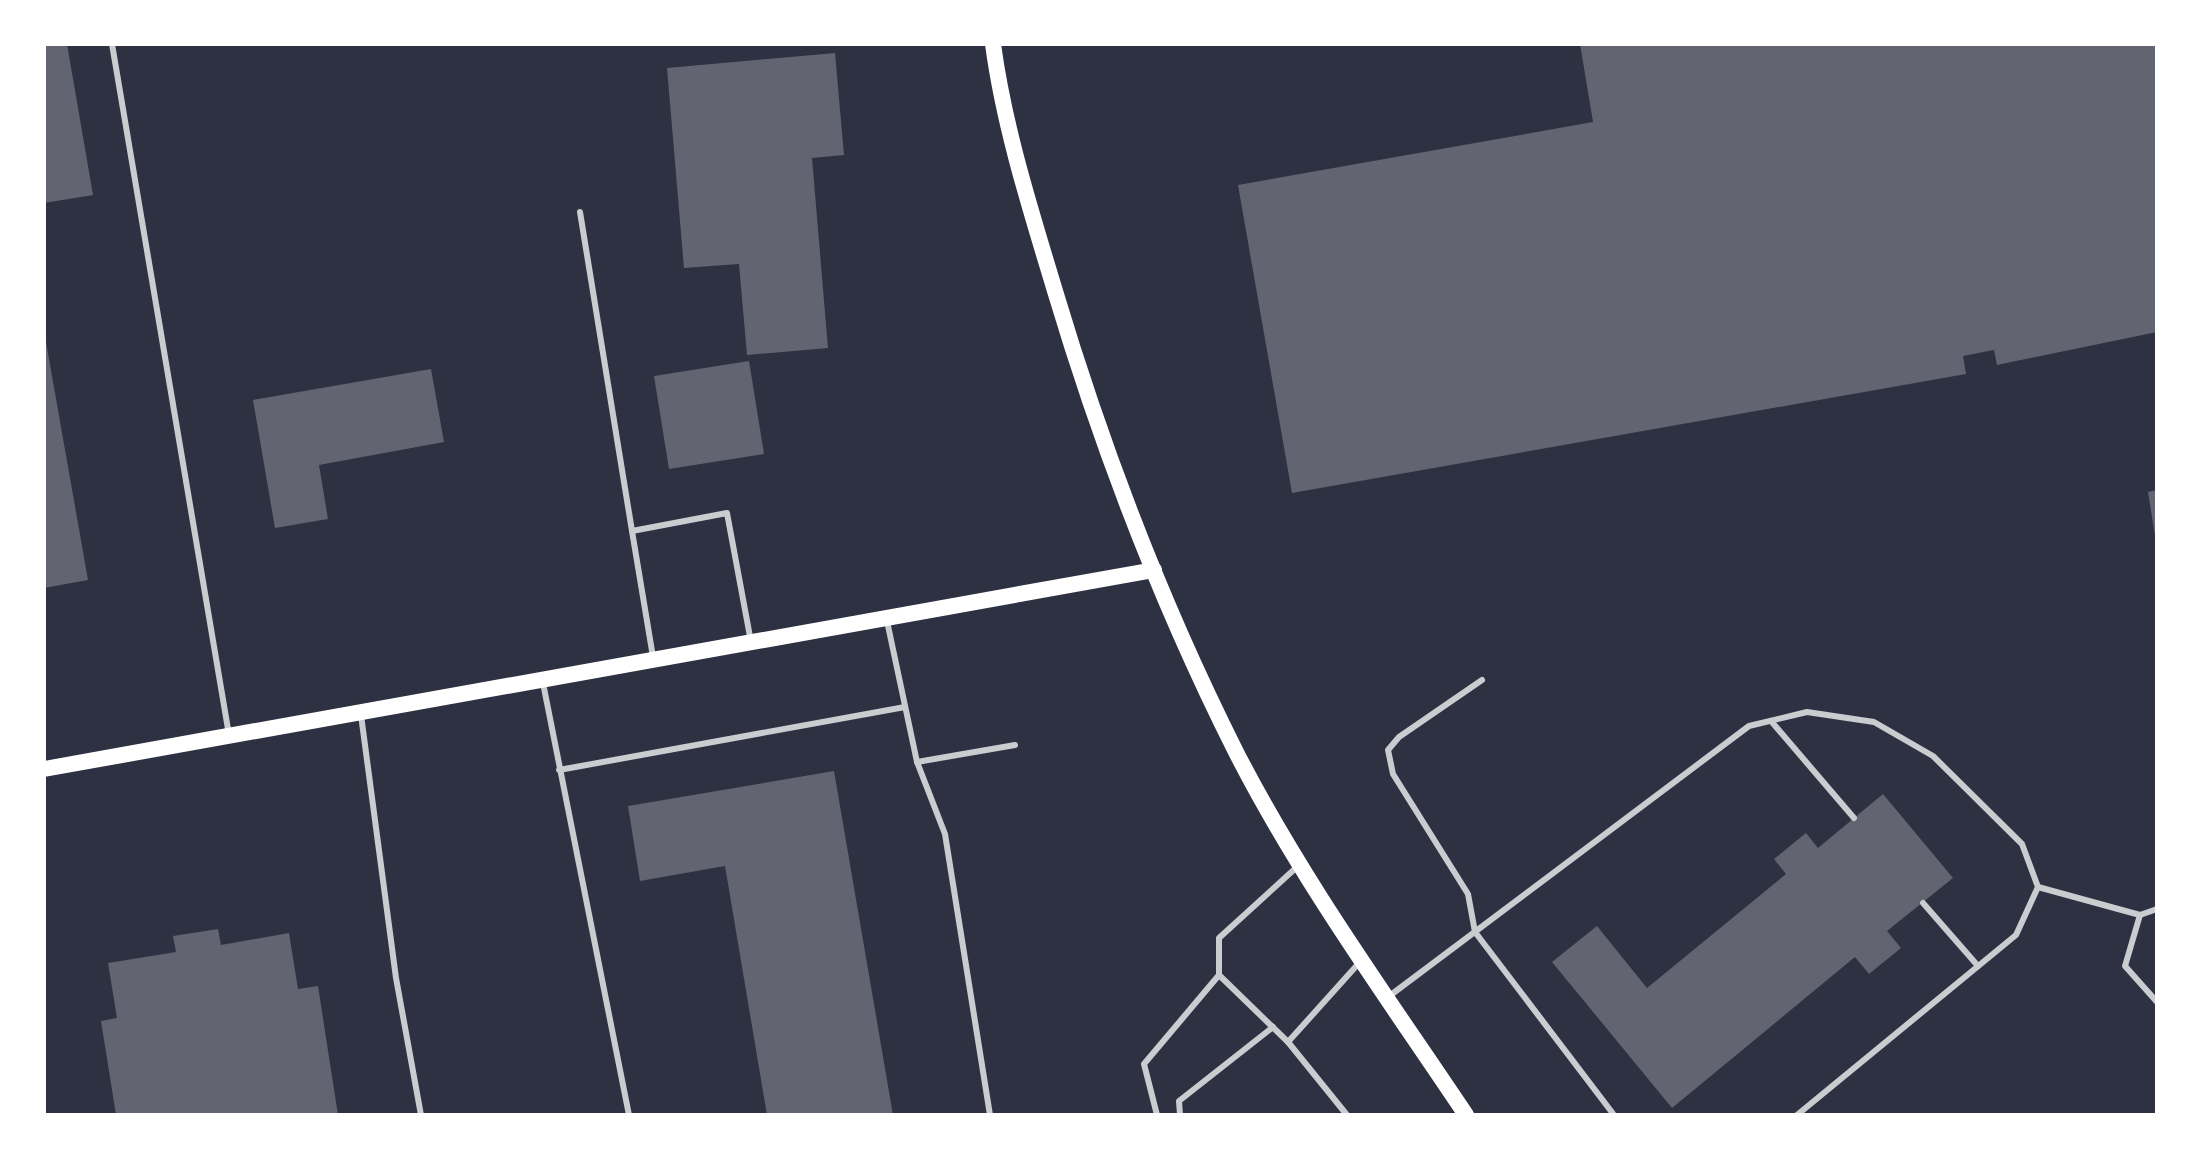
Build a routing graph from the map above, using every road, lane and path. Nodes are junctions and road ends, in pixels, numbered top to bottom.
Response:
1 (112, 44) edge
2 (993, 44) edge
3 (580, 212) dead end
4 (632, 531) junction
5 (1154, 570) junction
6 (886, 617) junction
7 (751, 642) junction
8 (654, 660) junction
9 (542, 679) junction
10 (1482, 680) dead end
11 (905, 707) junction
12 (360, 712) junction
13 (1771, 721) junction
14 (229, 735) junction
15 (1015, 745) dead end
16 (917, 762) junction
17 (44, 769) edge
18 (559, 770) junction
19 (1854, 818) dead end
20 (1300, 864) junction
21 (2038, 887) junction
22 (1923, 903) dead end
23 (2157, 909) edge
24 (2140, 915) junction
25 (1475, 932) junction
26 (1363, 959) junction
27 (1978, 966) junction
28 (1219, 975) junction
29 (1388, 997) junction
30 (2157, 1002) edge
31 (1273, 1027) junction
32 (1288, 1042) junction
33 (421, 1115) edge
34 (629, 1115) edge
35 (990, 1115) edge
36 (1157, 1115) edge
37 (1180, 1115) edge
38 (1347, 1115) edge
39 (1466, 1115) edge
40 (1614, 1115) edge
41 (1797, 1115) edge

1 - 14 lane
2 - 5 main road
3 - 4 lane
4 - 7 lane
4 - 8 lane
5 - 6 main road
5 - 20 main road
6 - 7 main road
6 - 11 lane
7 - 8 main road
8 - 9 main road
9 - 12 main road
9 - 18 lane
10 - 25 lane
11 - 16 lane
11 - 18 lane
12 - 14 main road
12 - 33 lane
13 - 19 lane
13 - 21 lane
13 - 25 lane
14 - 17 main road
15 - 16 lane
16 - 35 lane
18 - 34 lane
20 - 26 main road
20 - 28 lane
21 - 24 lane
21 - 27 lane
22 - 27 lane
23 - 24 lane
24 - 30 lane
25 - 29 lane
25 - 40 lane
26 - 29 main road
26 - 32 lane
27 - 41 lane
28 - 31 lane
28 - 36 lane
29 - 39 main road
31 - 32 lane
31 - 37 lane
32 - 38 lane

